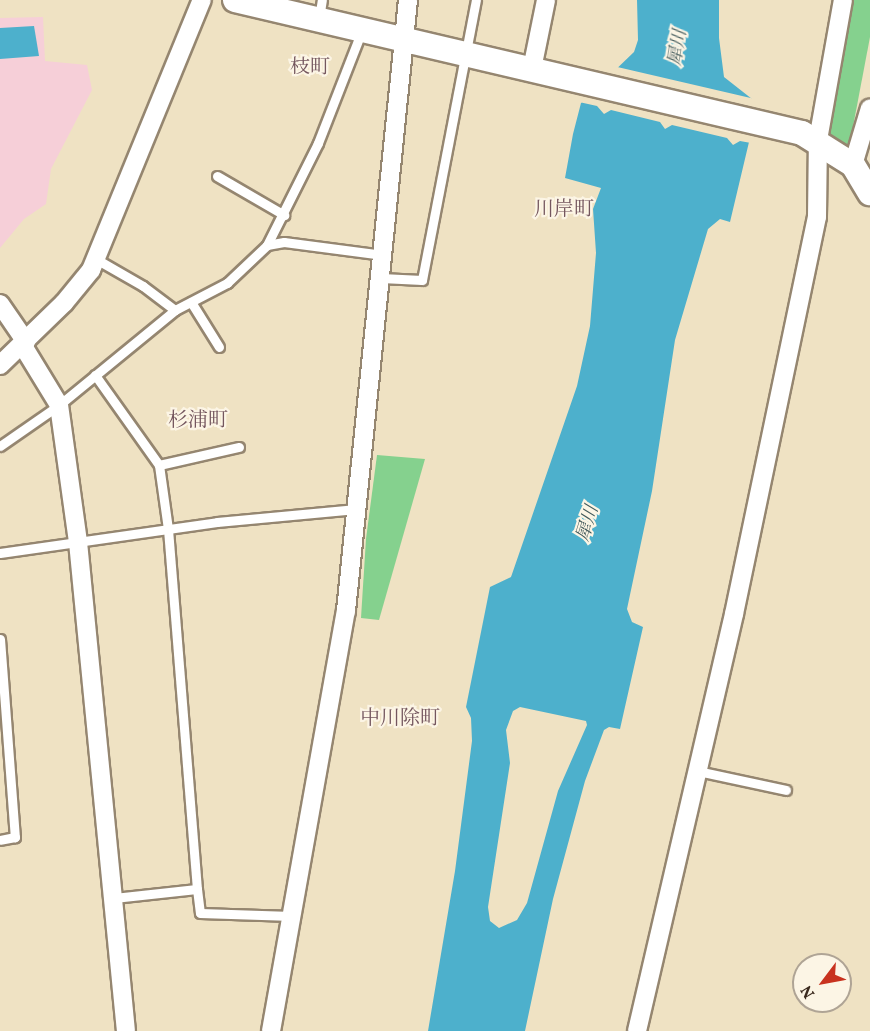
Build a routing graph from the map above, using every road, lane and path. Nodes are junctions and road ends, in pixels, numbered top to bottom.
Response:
1 (202, 0) edge
2 (235, 0) edge
3 (408, 0) edge
4 (476, 0) edge
5 (546, 0) edge
6 (843, 0) edge
7 (320, 10) edge
8 (362, 30) junction
9 (406, 41) junction
10 (466, 55) junction
11 (537, 71) junction
12 (870, 108) edge
13 (810, 137) junction
14 (854, 165) junction
15 (216, 176) dead end
16 (870, 193) edge
17 (284, 215) junction
18 (267, 245) junction
19 (383, 255) junction
20 (96, 259) junction
21 (381, 278) junction
22 (191, 302) junction
23 (0, 304) edge
24 (175, 310) junction
25 (24, 344) junction
26 (219, 347) dead end
27 (0, 365) edge
28 (95, 375) junction
29 (59, 405) junction
30 (0, 446) edge
31 (239, 447) dead end
32 (159, 465) junction
33 (356, 509) junction
34 (168, 529) junction
35 (78, 542) junction
36 (0, 553) edge
37 (0, 639) edge
38 (1, 657) edge
39 (698, 771) junction
40 (786, 790) dead end
41 (0, 840) edge
42 (197, 889) junction
43 (114, 898) junction
44 (292, 916) junction
45 (126, 1031) edge
46 (271, 1031) edge
47 (637, 1031) edge

1 - 20 street
2 - 7 street
3 - 9 street
4 - 10 lane
5 - 11 street
6 - 13 street
7 - 8 street
8 - 9 street
8 - 17 lane
9 - 10 street
9 - 19 street
10 - 11 street
10 - 21 lane
11 - 13 street
12 - 14 street
13 - 14 street
13 - 39 street
14 - 16 street
15 - 17 lane
17 - 18 lane
18 - 19 lane
18 - 22 lane
19 - 21 street
20 - 24 lane
20 - 25 street
21 - 33 street
22 - 24 lane
22 - 26 lane
23 - 25 street
24 - 28 lane
25 - 27 street
25 - 29 street
28 - 29 lane
28 - 32 lane
29 - 30 lane
29 - 35 street
31 - 32 lane
32 - 34 lane
33 - 34 lane
33 - 44 street
34 - 35 lane
34 - 42 lane
35 - 36 lane
35 - 43 street
37 - 38 lane
38 - 41 lane
39 - 40 lane
39 - 47 street
42 - 43 lane
42 - 44 lane
43 - 45 street
44 - 46 street

